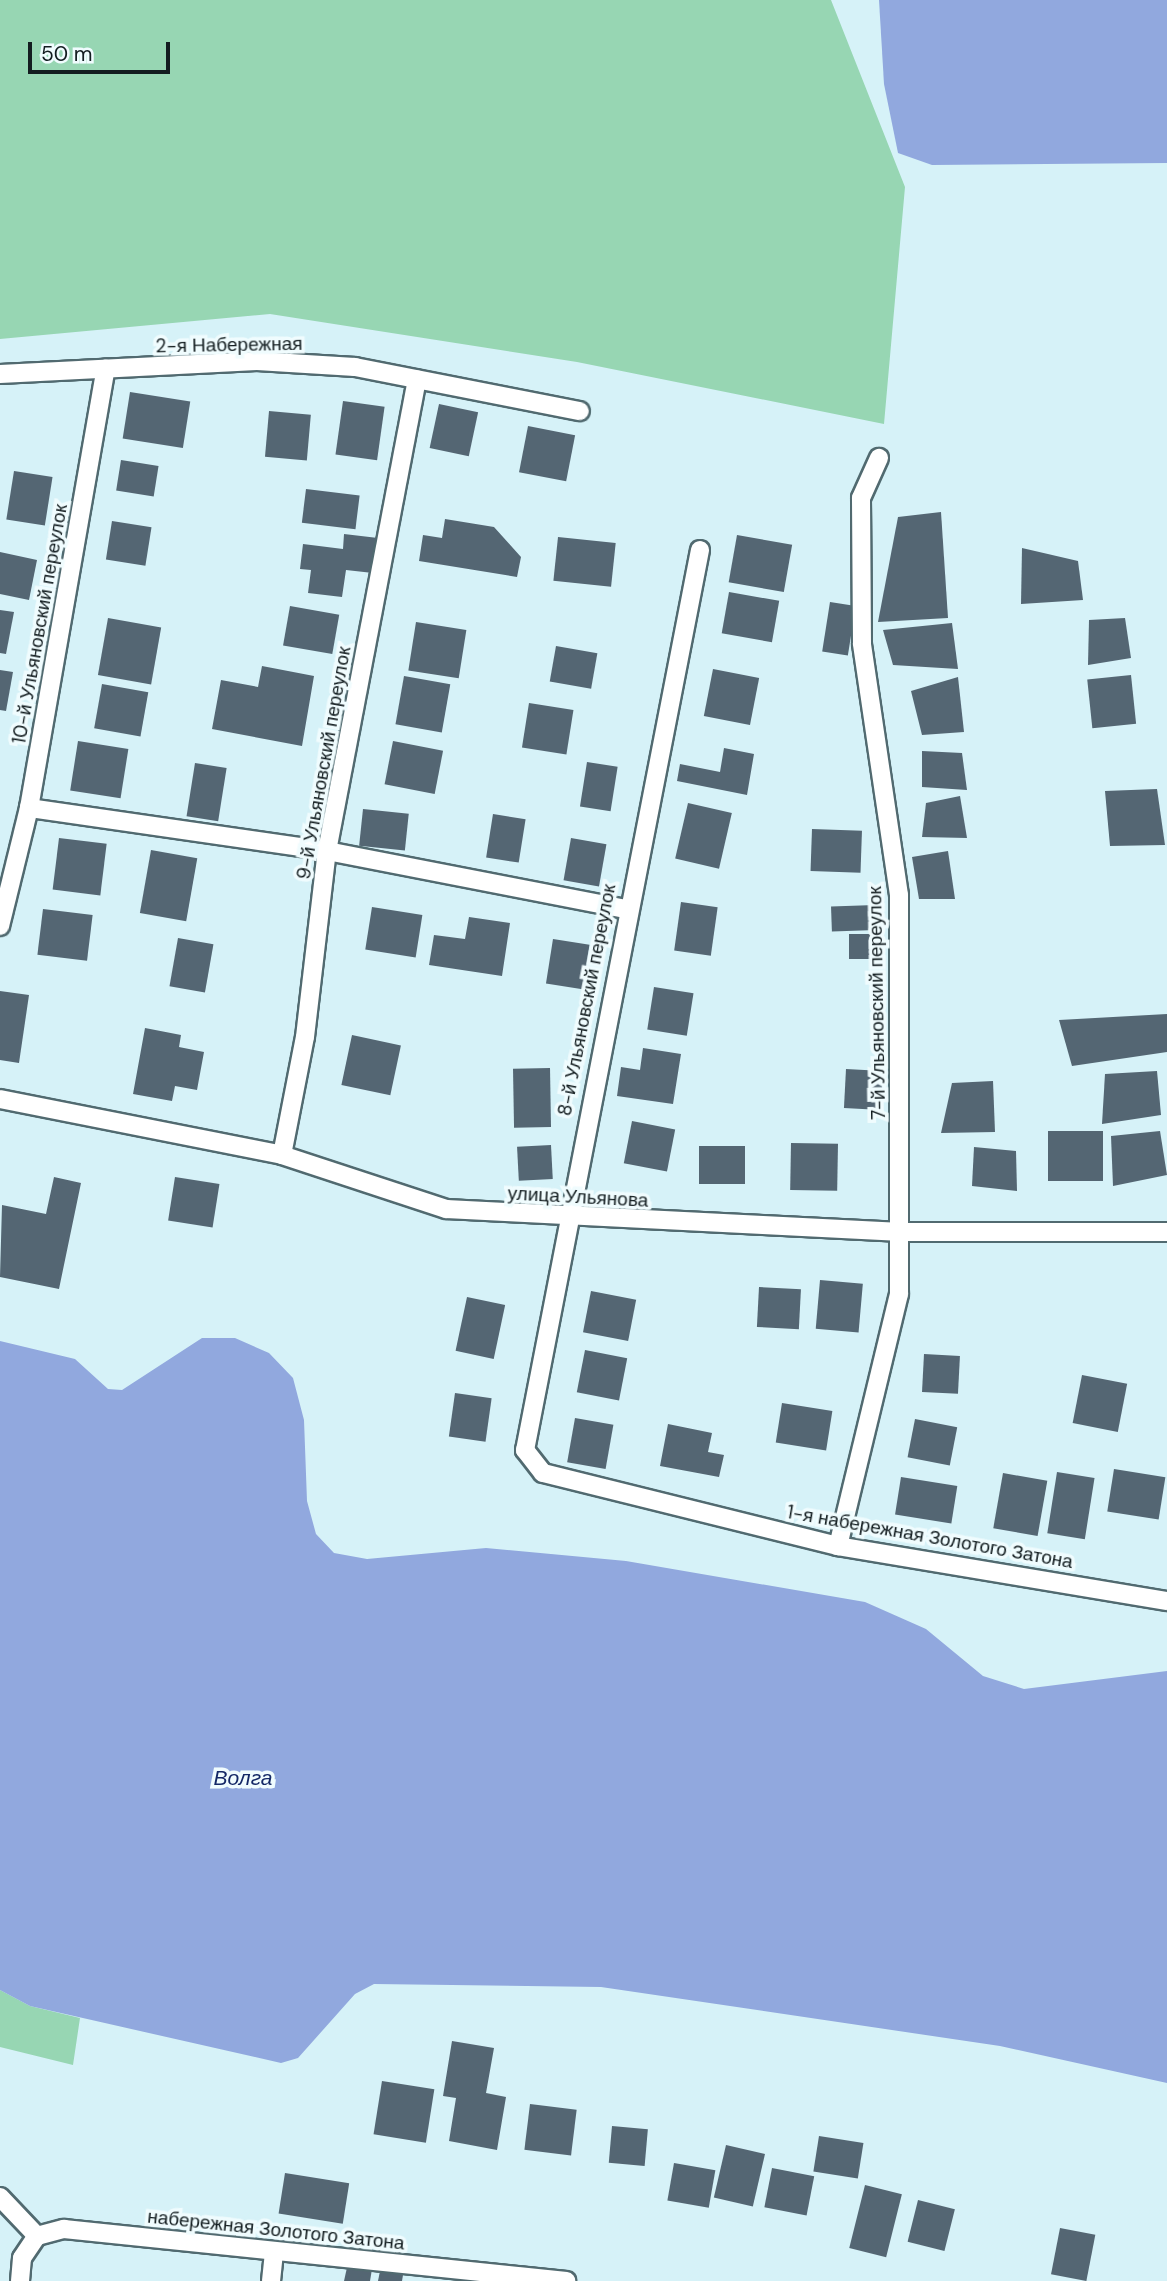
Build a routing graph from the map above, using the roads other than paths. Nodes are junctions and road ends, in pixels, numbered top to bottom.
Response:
1 (106, 369) junction
2 (0, 374) edge
3 (417, 380) junction
4 (580, 411) dead end
5 (879, 458) dead end
6 (700, 550) dead end
7 (29, 808) junction
8 (327, 851) junction
9 (626, 909) junction
10 (0, 926) edge
11 (0, 1099) edge
12 (282, 1155) junction
13 (565, 1219) junction
14 (901, 1232) junction
15 (1167, 1232) edge
16 (529, 1459) joint
17 (838, 1546) junction
18 (1167, 1601) edge
19 (0, 2197) edge
20 (37, 2236) junction
21 (274, 2250) junction
22 (20, 2281) edge
23 (271, 2281) edge
24 (566, 2281) edge

1 - 2 street, 2-я Набережная
1 - 3 street, 2-я Набережная
1 - 7 street, 10-й Ульяновский переулок
3 - 4 street, 2-я Набережная
3 - 8 street, 9-й Ульяновский переулок
5 - 14 street, 7-й Ульяновский переулок
6 - 9 street, 8-й Ульяновский переулок
7 - 8 street
7 - 10 street, 10-й Ульяновский переулок
8 - 9 street
8 - 12 street, 9-й Ульяновский переулок
9 - 13 street, 8-й Ульяновский переулок
11 - 12 street, улица Ульянова
12 - 13 street, улица Ульянова
13 - 14 street, улица Ульянова
13 - 16 street, 8-й Ульяновский переулок
14 - 15 street, улица Ульянова
14 - 17 street, 7-й Ульяновский переулок
16 - 17 street, 1-я набережная Золотого Затона
17 - 18 street, 1-я набережная Золотого Затона
19 - 20 street
20 - 21 street, набережная Золотого Затона
20 - 22 street
21 - 23 street
21 - 24 street, набережная Золотого Затона

